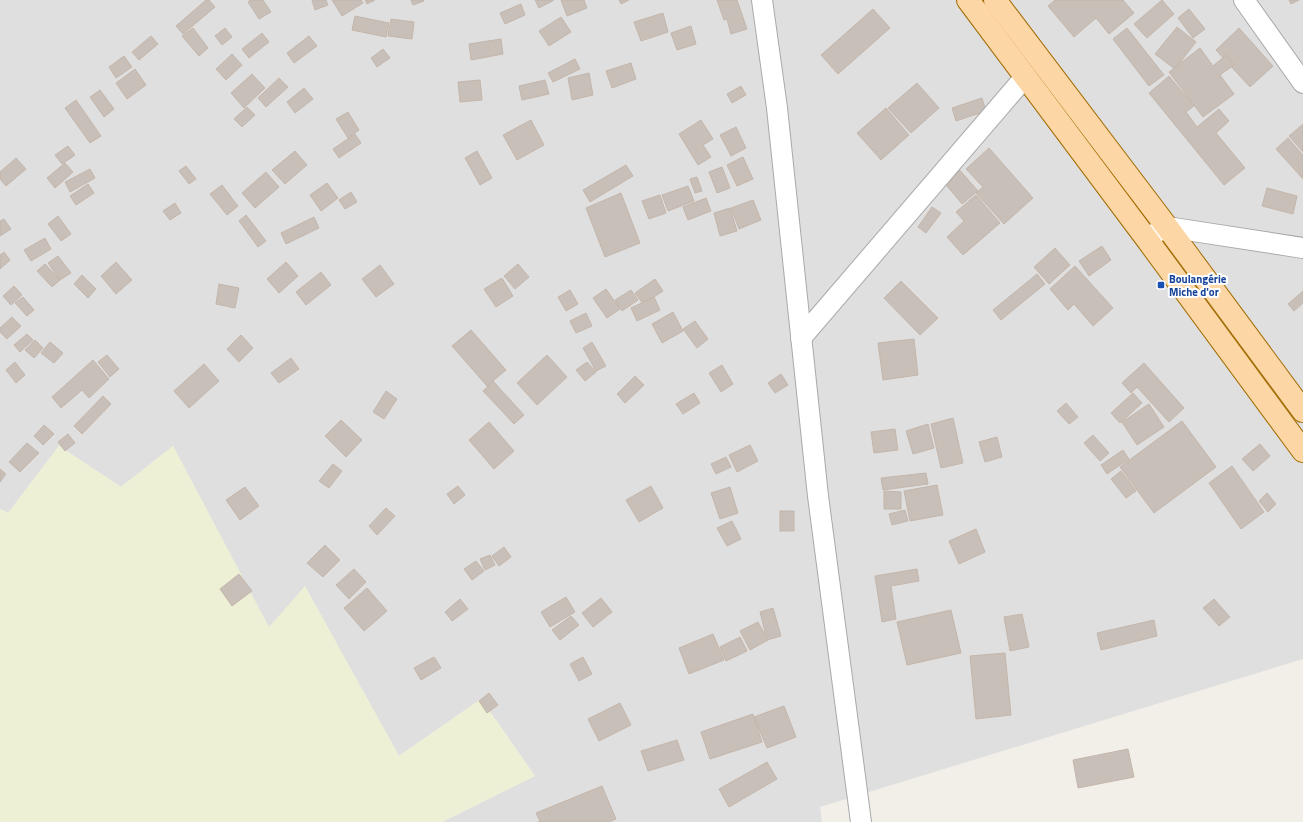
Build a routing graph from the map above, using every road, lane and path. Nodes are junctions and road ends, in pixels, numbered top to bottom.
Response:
1 (762, 0) edge
2 (968, 0) edge
3 (995, 0) edge
4 (1244, 0) edge
5 (1025, 76) junction
6 (1303, 83) edge
7 (1167, 227) junction
8 (1146, 238) junction
9 (1303, 248) edge
10 (801, 338) junction
11 (1303, 410) edge
12 (1303, 451) edge
13 (861, 822) edge

1 - 10 street
2 - 5 main road
3 - 7 main road
4 - 6 street
5 - 8 main road
5 - 10 street
7 - 8 street
7 - 9 street
7 - 11 main road
8 - 12 main road
10 - 13 street

